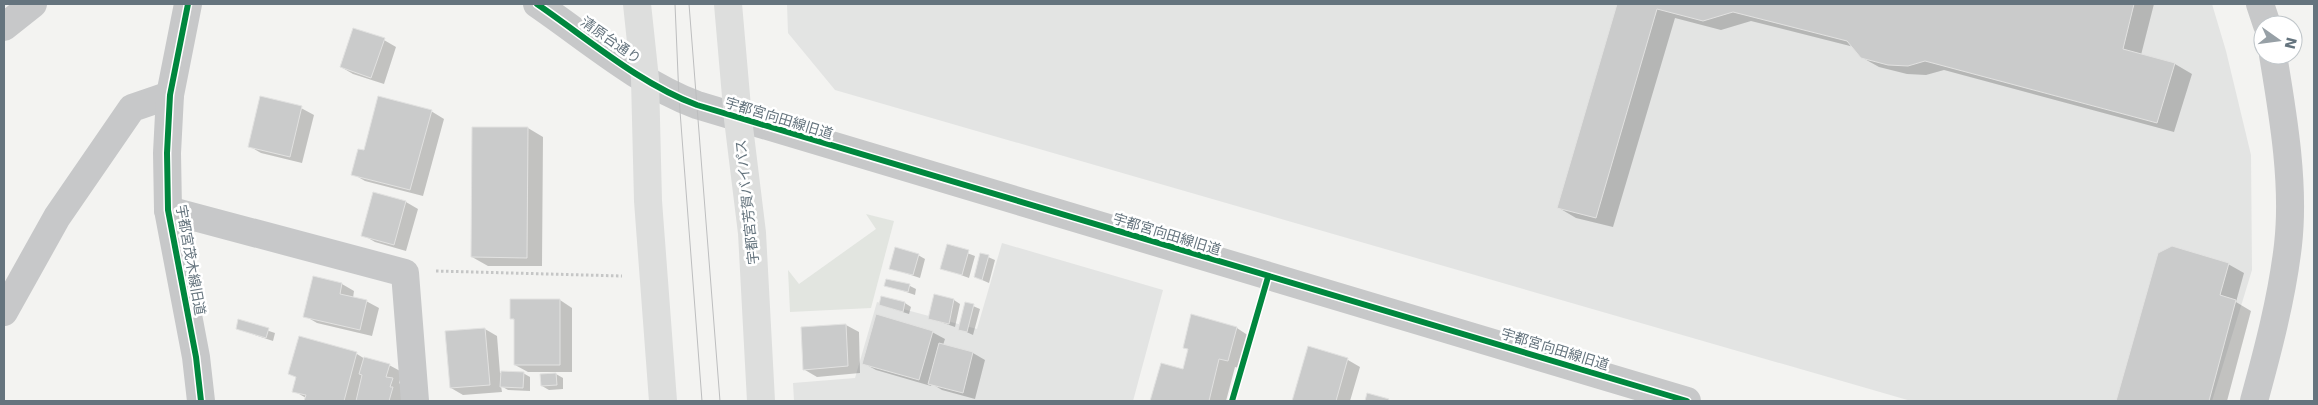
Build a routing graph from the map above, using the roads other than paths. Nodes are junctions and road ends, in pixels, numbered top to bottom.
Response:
1 (33, 4) edge
2 (188, 4) edge
3 (538, 4) edge
4 (637, 4) edge
5 (728, 4) edge
6 (4, 27) edge
7 (2274, 65) edge
8 (645, 79) junction
9 (170, 95) junction
10 (738, 119) junction
11 (168, 210) junction
12 (4, 311) edge
13 (201, 401) edge
14 (415, 401) edge
15 (663, 401) edge
16 (761, 401) edge
17 (1686, 401) edge
18 (2254, 401) edge

1 - 6 street
2 - 9 street, 宇都宮茂木線旧道
3 - 8 street, 清原台通り
4 - 8 main road
5 - 10 main road, 宇都宮芳賀バイパス
7 - 18 street
8 - 10 street, 宇都宮向田線旧道
8 - 15 main road
9 - 11 street, 宇都宮茂木線旧道
9 - 12 street
10 - 16 main road, 宇都宮芳賀バイパス
10 - 17 street, 宇都宮向田線旧道
11 - 13 street, 宇都宮茂木線旧道
11 - 14 street

